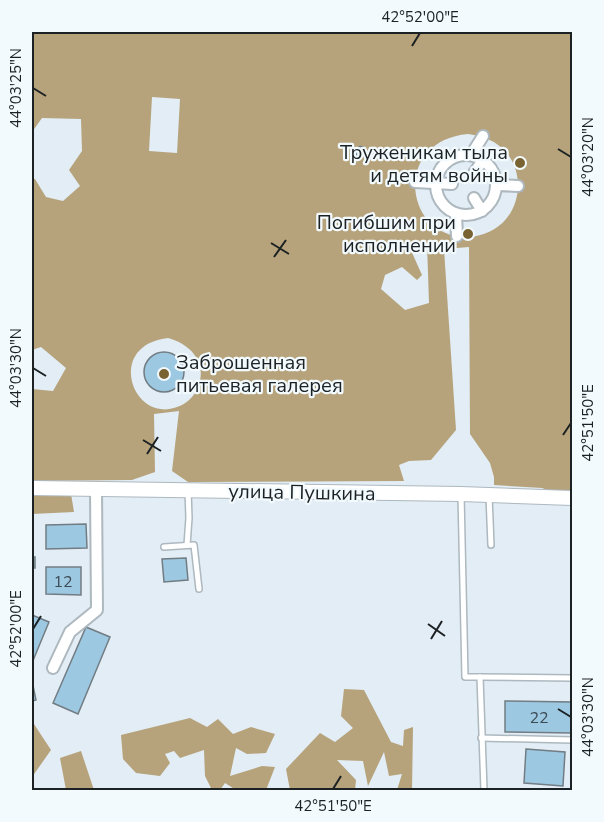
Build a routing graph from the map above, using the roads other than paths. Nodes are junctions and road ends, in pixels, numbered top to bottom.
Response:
1 (483, 136) dead end
2 (471, 155) junction
3 (483, 160) junction
4 (474, 173) dead end
5 (415, 182) dead end
6 (436, 183) junction
7 (452, 184) dead end
8 (497, 185) junction
9 (518, 186) dead end
10 (474, 198) dead end
11 (482, 211) junction
12 (456, 214) junction
13 (457, 236) dead end
14 (32, 488) edge
15 (96, 489) junction
16 (188, 490) junction
17 (461, 494) junction
18 (489, 495) junction
19 (573, 498) edge
20 (491, 544) dead end
21 (187, 545) junction
22 (164, 547) dead end
23 (199, 589) dead end
24 (52, 668) dead end
25 (480, 677) junction
26 (573, 678) edge
27 (481, 738) junction
28 (573, 740) edge
29 (484, 790) edge

1 - 2 street
2 - 3 street
2 - 6 street
3 - 4 street
3 - 8 street
5 - 6 street
6 - 7 street
6 - 12 street
8 - 9 street
8 - 11 street
10 - 11 street
11 - 12 street
12 - 13 street
14 - 15 street, улица Пушкина
15 - 16 street, улица Пушкина
15 - 24 street
16 - 17 street, улица Пушкина
16 - 21 lane
17 - 18 street, улица Пушкина
17 - 25 lane
18 - 19 street, улица Пушкина
18 - 20 lane
21 - 22 lane
21 - 23 lane
25 - 26 lane
25 - 27 lane
27 - 28 lane
27 - 29 lane

